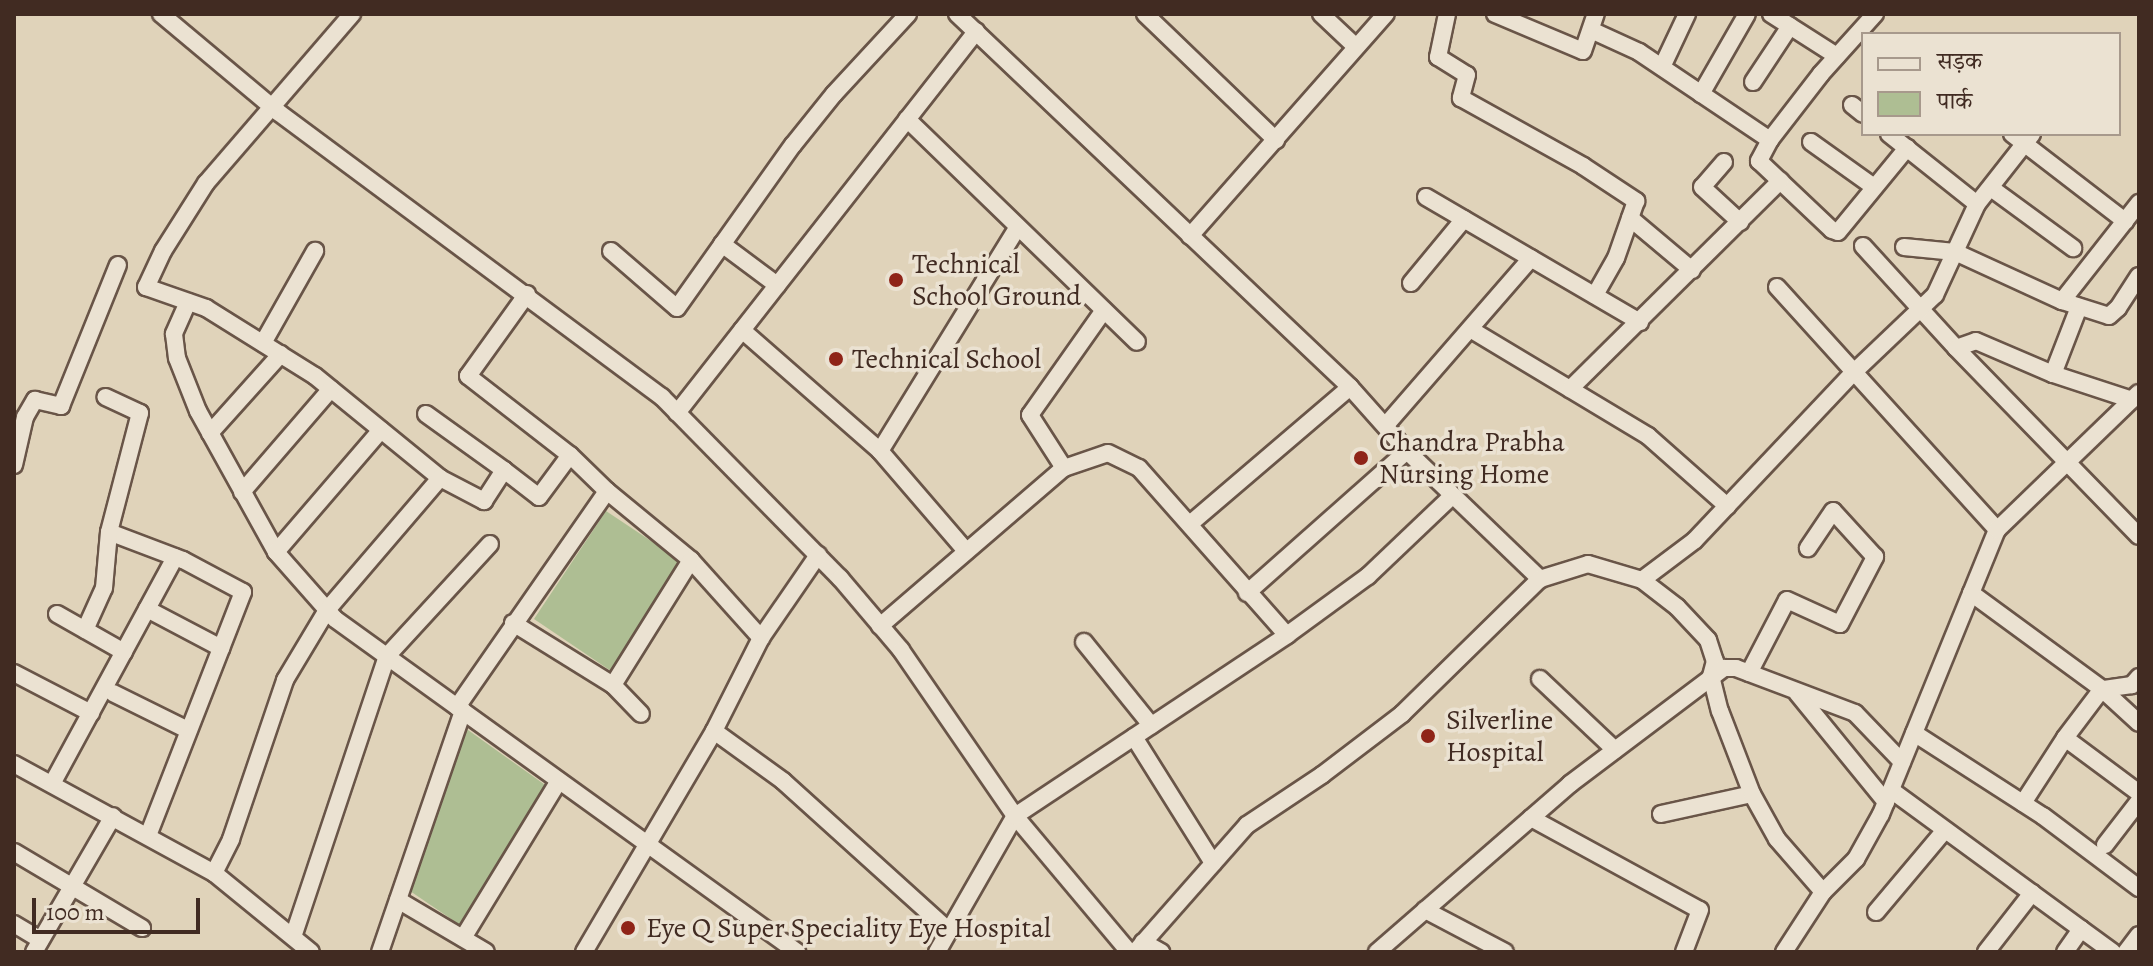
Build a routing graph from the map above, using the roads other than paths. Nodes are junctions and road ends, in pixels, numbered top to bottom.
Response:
1 (161, 14) edge
2 (352, 14) edge
3 (908, 14) edge
4 (957, 14) edge
5 (1145, 14) edge
6 (1321, 14) edge
7 (1386, 14) edge
8 (1447, 14) edge
9 (1495, 14) edge
10 (1687, 14) edge
11 (1747, 14) edge
12 (1771, 14) edge
13 (1875, 14) edge
14 (1594, 22) edge
15 (1790, 26) junction
16 (976, 31) junction
17 (1356, 47) junction
18 (1837, 56) junction
19 (1662, 67) junction
20 (1753, 82) dead end
21 (1701, 94) junction
22 (272, 107) junction
23 (907, 119) junction
24 (1892, 136) edge
25 (2023, 137) edge
26 (1276, 140) junction
27 (1770, 140) junction
28 (1811, 142) dead end
29 (1907, 148) junction
30 (1724, 162) dead end
31 (1780, 181) junction
32 (1874, 187) junction
33 (1991, 188) junction
34 (1426, 197) dead end
35 (2139, 203) edge
36 (1977, 204) junction
37 (1630, 218) junction
38 (1464, 219) junction
39 (2125, 221) junction
40 (1740, 222) junction
41 (1018, 227) junction
42 (1190, 236) junction
43 (722, 244) junction
44 (1863, 246) dead end
45 (1904, 247) dead end
46 (2073, 248) dead end
47 (315, 251) dead end
48 (611, 251) dead end
49 (1955, 252) junction
50 (1531, 258) junction
51 (118, 265) dead end
52 (1692, 270) junction
53 (2139, 276) edge
54 (1411, 283) dead end
55 (777, 285) junction
56 (1777, 287) dead end
57 (527, 294) junction
58 (1595, 295) junction
59 (2062, 301) junction
60 (188, 302) junction
61 (2079, 307) junction
62 (1104, 310) junction
63 (1920, 310) junction
64 (1640, 322) junction
65 (1470, 329) junction
66 (742, 330) junction
67 (1137, 342) dead end
68 (263, 343) junction
69 (1956, 348) junction
70 (281, 354) junction
71 (1853, 373) junction
72 (2053, 374) junction
73 (1350, 387) junction
74 (331, 389) junction
75 (1570, 389) junction
76 (106, 397) dead end
77 (2135, 397) edge
78 (677, 413) junction
79 (426, 414) dead end
80 (1386, 425) junction
81 (381, 430) junction
82 (210, 433) junction
83 (880, 451) junction
84 (1407, 451) junction
85 (570, 455) junction
86 (2068, 461) junction
87 (14, 465) edge
88 (1064, 468) junction
89 (504, 470) junction
90 (440, 478) junction
91 (607, 491) junction
92 (242, 492) junction
93 (1452, 496) junction
94 (1727, 506) junction
95 (1191, 523) junction
96 (1997, 530) junction
97 (109, 532) junction
98 (2139, 536) edge
99 (490, 544) dead end
100 (1808, 548) dead end
101 (966, 551) junction
102 (276, 552) junction
103 (818, 555) junction
104 (175, 557) junction
105 (691, 560) junction
106 (1540, 579) junction
107 (1642, 580) junction
108 (1247, 593) junction
109 (1971, 593) junction
110 (147, 609) junction
111 (327, 610) junction
112 (57, 614) dead end
113 (513, 623) junction
114 (880, 626) junction
115 (85, 630) junction
116 (1287, 635) junction
117 (761, 638) junction
118 (1084, 642) dead end
119 (221, 648) junction
120 (124, 652) junction
121 (387, 656) junction
122 (14, 673) edge
123 (1749, 673) junction
124 (1711, 676) junction
125 (2139, 677) edge
126 (1540, 679) dead end
127 (613, 685) junction
128 (2102, 689) junction
129 (1796, 692) junction
130 (113, 693) dead end
131 (460, 709) junction
132 (91, 713) junction
133 (641, 714) dead end
134 (2139, 723) edge
135 (1151, 725) junction
136 (188, 730) junction
137 (714, 731) junction
138 (1914, 733) junction
139 (1134, 737) junction
140 (2065, 738) junction
141 (1615, 750) junction
142 (1902, 762) junction
143 (14, 764) edge
144 (559, 781) junction
145 (52, 784) junction
146 (2139, 793) edge
147 (1752, 794) junction
148 (1888, 796) junction
149 (2139, 801) edge
150 (2023, 803) junction
151 (1661, 814) dead end
152 (113, 816) junction
153 (1015, 816) junction
154 (1531, 818) junction
155 (1945, 830) junction
156 (148, 836) junction
157 (647, 844) junction
158 (2105, 845) dead end
159 (14, 852) edge
160 (1213, 863) junction
161 (214, 873) junction
162 (73, 886) junction
163 (2139, 888) edge
164 (1823, 892) junction
165 (2032, 893) junction
166 (398, 900) junction
167 (1425, 910) junction
168 (1876, 912) dead end
169 (14, 924) edge
170 (142, 928) dead end
171 (2081, 929) junction
172 (949, 931) junction
173 (2139, 935) edge
174 (293, 937) junction
175 (463, 938) junction
176 (37, 946) edge
177 (1136, 949) edge
178 (311, 952) edge
179 (380, 952) edge
180 (486, 952) edge
181 (584, 952) edge
182 (797, 952) edge
183 (937, 952) edge
184 (1161, 952) edge
185 (1377, 952) edge
186 (1505, 952) edge
187 (1684, 952) edge
188 (1784, 952) edge
189 (1986, 952) edge
190 (2065, 952) edge
191 (2113, 952) edge
192 (2126, 952) edge

1 - 22 street
2 - 22 street
3 - 43 street
4 - 16 street
5 - 26 street
6 - 17 street
7 - 17 street
8 - 37 street
9 - 14 street
10 - 19 street
11 - 21 street
12 - 15 street
13 - 18 street
14 - 19 street
15 - 18 street
15 - 20 street
16 - 23 street
16 - 42 street
17 - 26 street
18 - 27 street
19 - 21 street
21 - 27 street
22 - 57 street
22 - 60 street
23 - 41 street
23 - 55 street
24 - 29 street
25 - 33 street
25 - 39 street
26 - 42 street
27 - 31 street
28 - 32 street
29 - 32 street
29 - 36 street
30 - 40 street
31 - 32 street
31 - 40 street
33 - 36 street
33 - 46 street
34 - 38 street
35 - 39 street
36 - 49 street
37 - 52 street
37 - 58 street
38 - 50 street
38 - 54 street
39 - 59 street
40 - 52 street
41 - 62 street
41 - 83 street
42 - 73 street
43 - 48 street
43 - 55 street
44 - 63 street
45 - 49 street
47 - 68 street
49 - 59 street
49 - 63 street
50 - 58 street
50 - 65 street
51 - 87 street
52 - 64 street
53 - 61 street
55 - 66 street
56 - 71 street
57 - 78 street
57 - 85 street
58 - 64 street
59 - 61 street
60 - 68 street
60 - 82 street
61 - 72 street
62 - 67 street
62 - 88 street
63 - 69 street
63 - 71 street
64 - 75 street
65 - 75 street
65 - 80 street
66 - 78 street
66 - 83 street
68 - 70 street
69 - 72 street
69 - 86 street
70 - 74 street
70 - 82 street
71 - 94 street
71 - 96 street
72 - 77 street
73 - 80 street
73 - 95 street
74 - 81 street
74 - 92 street
75 - 94 street
76 - 97 street
77 - 86 street
78 - 103 street
79 - 89 street
80 - 84 street
81 - 90 street
81 - 102 street
82 - 92 street
83 - 101 street
84 - 93 street
84 - 108 street
85 - 89 street
85 - 91 street
86 - 96 street
86 - 98 street
88 - 95 street
88 - 101 street
89 - 90 street
90 - 111 street
91 - 105 street
91 - 113 street
92 - 102 street
93 - 106 street
93 - 116 street
94 - 107 street
95 - 108 street
96 - 109 street
97 - 104 street
97 - 115 street
99 - 121 street
100 - 123 street
101 - 114 street
102 - 111 street
103 - 114 street
103 - 117 street
104 - 110 street
104 - 119 street
105 - 117 street
105 - 127 street
106 - 107 street
106 - 160 street
107 - 124 street
108 - 116 street
109 - 128 street
109 - 138 street
110 - 119 street
110 - 120 street
111 - 121 street
111 - 161 street
112 - 115 street
113 - 127 street
113 - 131 street
114 - 153 street
115 - 120 street
116 - 135 street
117 - 137 street
118 - 135 street
119 - 136 street
120 - 132 street
121 - 131 street
121 - 174 street
122 - 132 street
123 - 124 street
123 - 129 street
124 - 141 street
124 - 147 street
125 - 128 street
126 - 141 street
127 - 133 street
128 - 134 street
128 - 140 street
129 - 142 street
129 - 148 street
130 - 136 street
131 - 144 street
131 - 166 street
132 - 145 street
135 - 139 street
136 - 156 street
137 - 157 street
137 - 172 street
138 - 142 street
138 - 150 street
139 - 153 street
139 - 160 street
140 - 146 street
140 - 150 street
141 - 154 street
142 - 148 street
143 - 145 street
144 - 157 street
144 - 175 street
145 - 152 street
147 - 151 street
147 - 164 street
148 - 155 street
148 - 164 street
149 - 158 street
150 - 163 street
152 - 156 street
152 - 162 street
153 - 172 street
153 - 177 street
154 - 167 street
154 - 187 street
155 - 165 street
155 - 168 street
156 - 161 street
157 - 181 street
157 - 182 street
159 - 162 street
160 - 177 street
161 - 174 street
162 - 170 street
162 - 176 street
164 - 188 street
165 - 171 street
165 - 189 street
166 - 175 street
166 - 179 street
167 - 185 street
167 - 186 street
169 - 176 street
171 - 190 street
171 - 191 street
172 - 183 street
173 - 192 street
174 - 178 street
175 - 180 street
177 - 184 street

